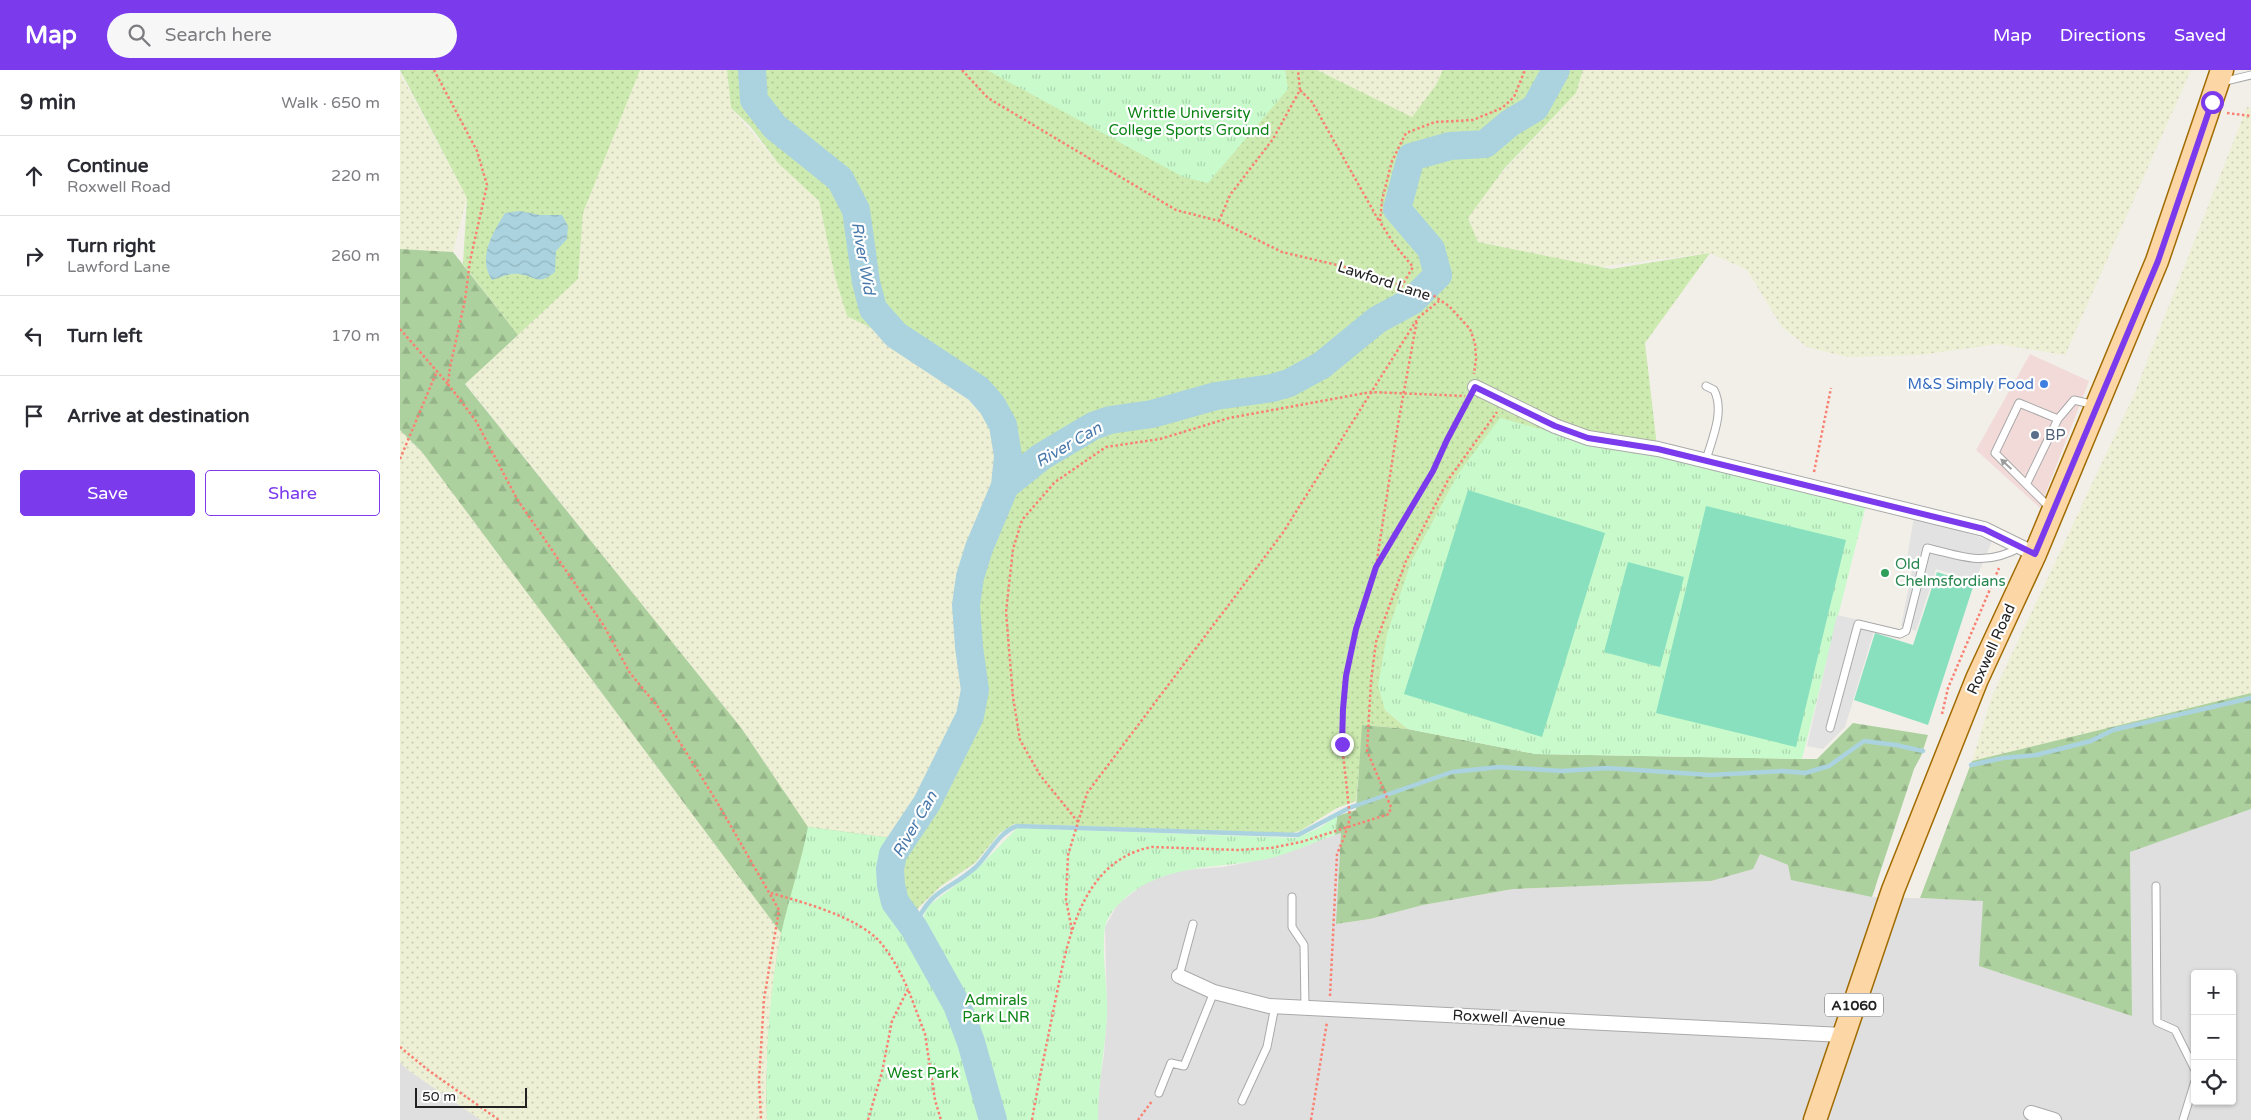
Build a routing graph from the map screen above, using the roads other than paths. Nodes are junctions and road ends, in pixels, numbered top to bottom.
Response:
1 (2251, 75) edge
2 (2220, 77) edge
3 (1706, 386) dead end
4 (1472, 392) road end
5 (2098, 405) junction
6 (2058, 419) junction
7 (1706, 460) junction
8 (2027, 483) junction
9 (2053, 511) junction
10 (2028, 550) junction
11 (1830, 728) dead end
12 (2156, 886) dead end
13 (1292, 896) dead end
14 (1193, 924) dead end
15 (1179, 976) joint
16 (1214, 992) junction
17 (1275, 1006) junction
18 (1305, 1008) junction
19 (1843, 1035) junction
20 (2191, 1062) edge
21 (1158, 1093) road end
22 (2191, 1094) edge
23 (1242, 1101) dead end
24 (2031, 1113) dead end
25 (1815, 1120) edge
26 (2054, 1120) edge
27 (2183, 1120) edge

1 - 2 lane
2 - 5 main road, Roxwell Road / A1060
3 - 7 lane
4 - 7 street
5 - 6 lane
5 - 9 main road, Roxwell Road / A1060
6 - 8 lane
8 -> 6 lane
7 - 10 street
8 - 9 lane
9 - 10 main road, Roxwell Road / A1060
10 - 11 lane
10 - 19 main road, Roxwell Road / A1060
12 - 20 lane
13 - 18 lane
14 - 15 lane
15 - 16 street, Roxwell Avenue
16 - 17 street, Roxwell Avenue
16 - 21 lane
17 - 18 street, Roxwell Avenue
17 - 23 lane
18 - 19 street, Roxwell Avenue
19 - 25 main road, Roxwell Road / A1060
22 - 27 lane
24 - 26 street

